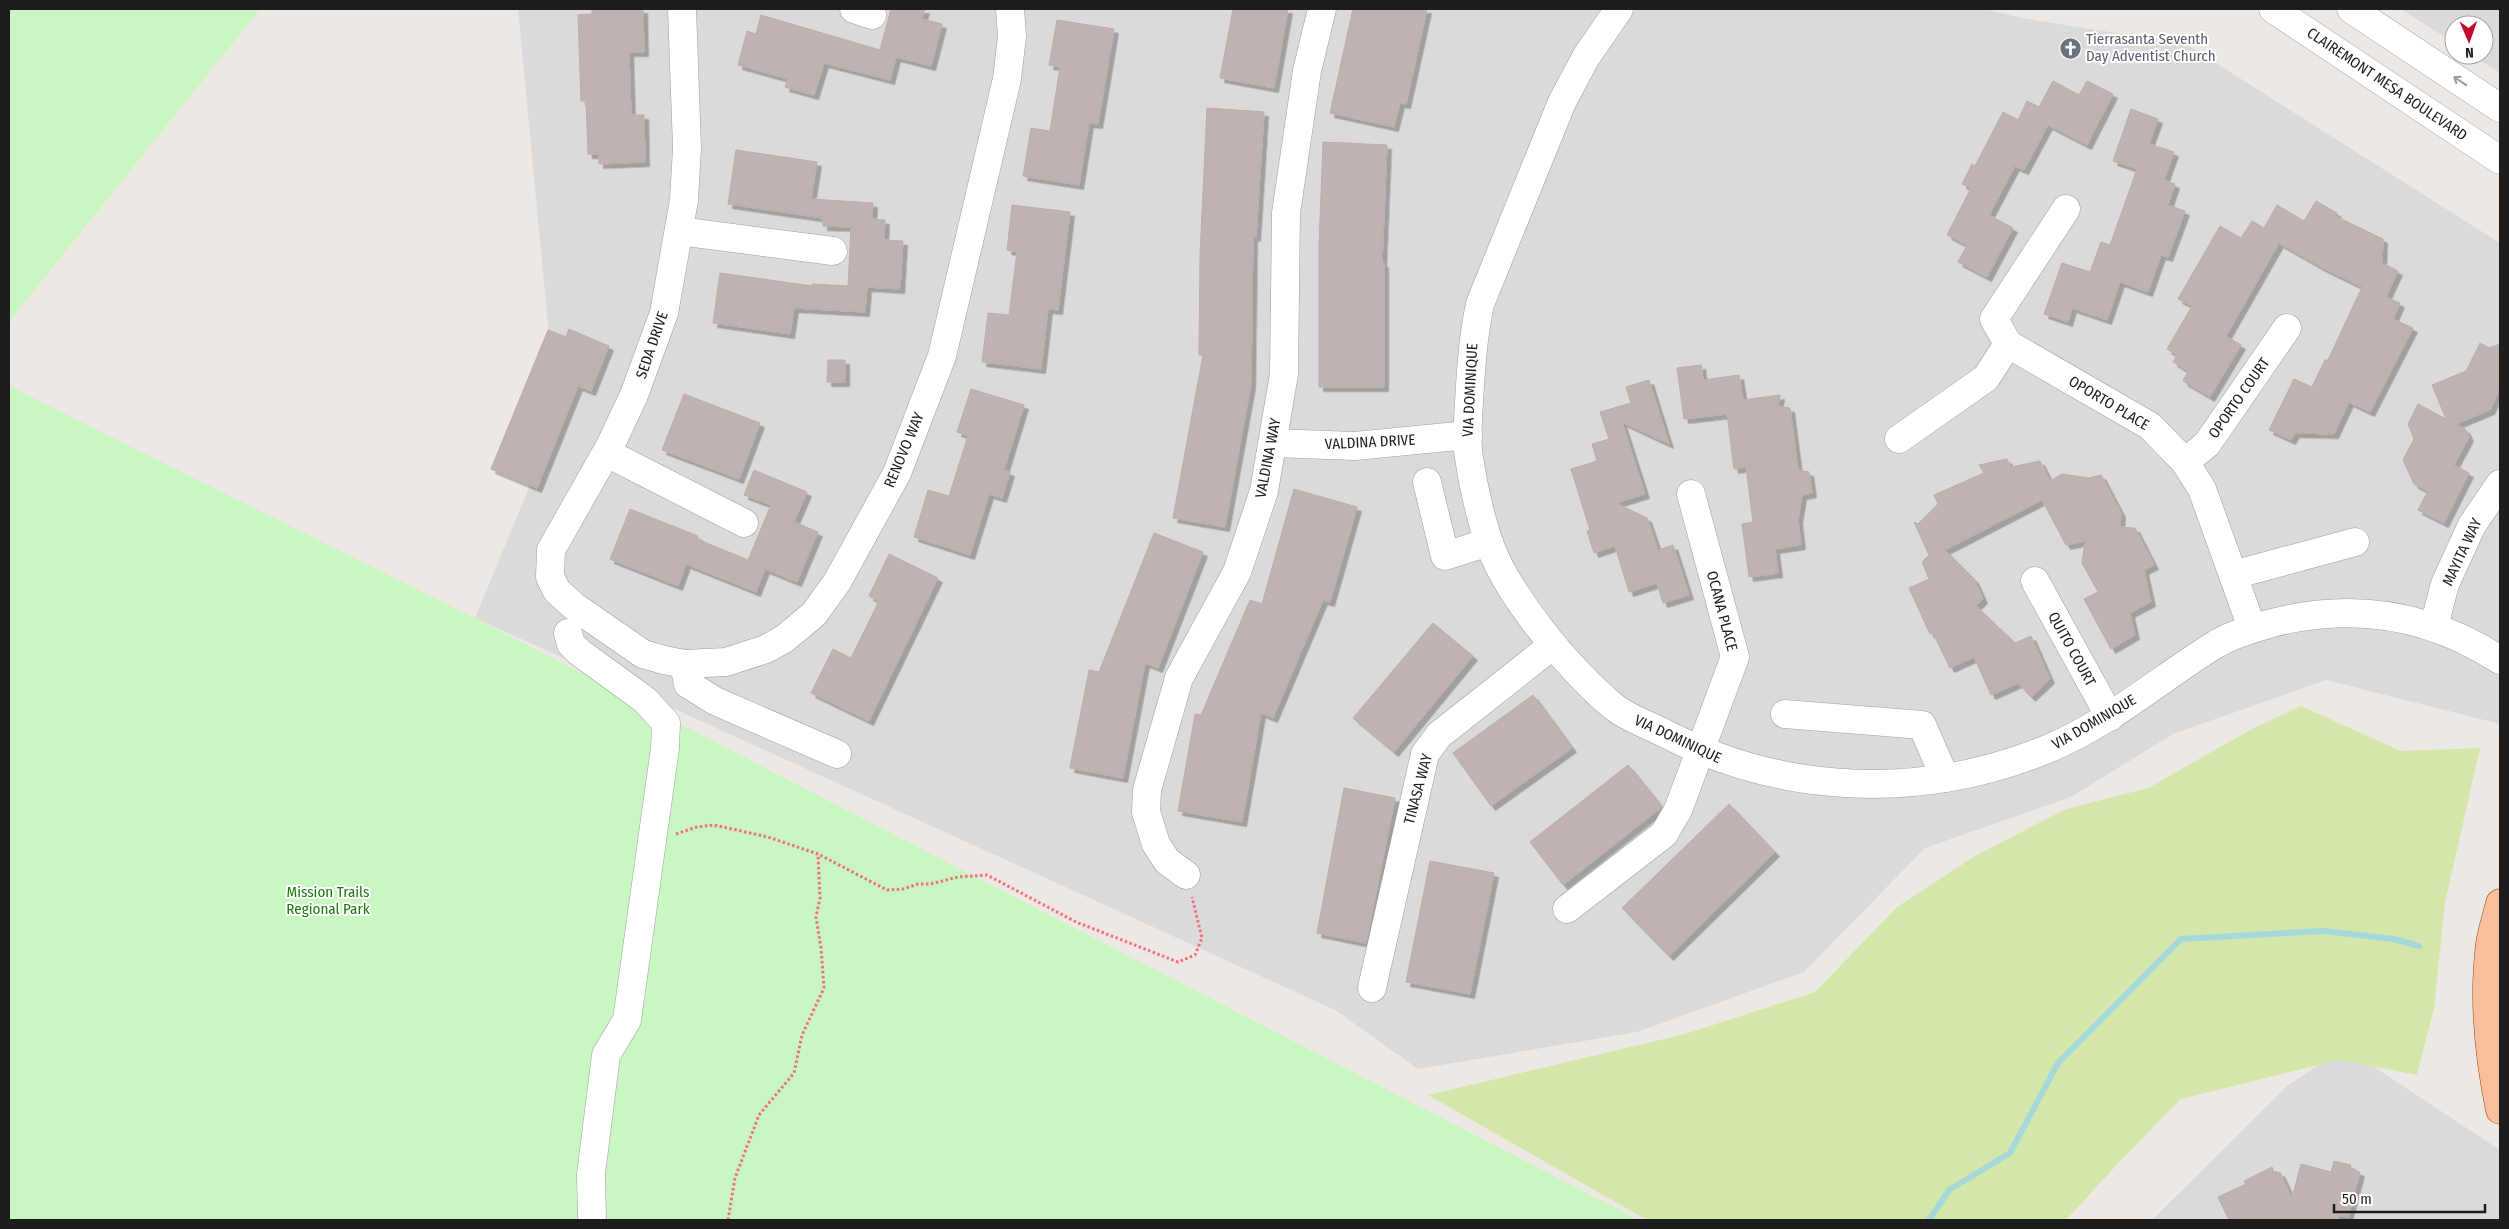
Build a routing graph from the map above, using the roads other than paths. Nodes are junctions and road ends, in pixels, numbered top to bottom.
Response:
1 (682, 9) edge
2 (1010, 9) edge
3 (1322, 9) edge
4 (1619, 9) edge
5 (2273, 9) edge
6 (2351, 9) edge
7 (2500, 108) edge
8 (2500, 160) edge
9 (2066, 209) dead end
10 (679, 231) junction
11 (833, 251) dead end
12 (2287, 328) dead end
13 (2008, 344) junction
14 (1468, 435) junction
15 (1899, 439) dead end
16 (1273, 443) junction
17 (607, 453) junction
18 (2185, 462) junction
19 (1427, 482) dead end
20 (2500, 484) edge
21 (1690, 494) dead end
22 (744, 523) dead end
23 (1489, 542) junction
24 (2355, 542) dead end
25 (2233, 575) junction
26 (2035, 581) dead end
27 (575, 607) joint
28 (2434, 626) junction
29 (2252, 628) junction
30 (568, 633) dead end
31 (1553, 645) junction
32 (2500, 660) edge
33 (684, 664) junction
34 (1784, 714) dead end
35 (2110, 717) junction
36 (1700, 752) junction
37 (837, 754) dead end
38 (1945, 778) junction
39 (1186, 875) road end
40 (2500, 902) edge
41 (1566, 909) dead end
42 (1372, 988) dead end
43 (2500, 1110) edge
44 (592, 1220) edge

1 - 10 street, SEDA DRIVE
2 - 33 street, RENOVO WAY
3 - 16 street, VALDINA WAY
4 - 14 street, VIA DOMINIQUE
5 - 8 street, CLAIREMONT MESA BOULEVARD
7 -> 6 street
9 - 13 street
10 - 11 street
10 - 17 street, SEDA DRIVE
12 - 18 street, OPORTO COURT
13 - 15 street
13 - 18 street, OPORTO PLACE
14 - 16 street, VALDINA DRIVE
14 - 23 street, VIA DOMINIQUE
16 - 39 street, VALDINA WAY
17 - 22 street
17 - 27 street, SEDA DRIVE
18 - 25 street, OPORTO PLACE
19 - 23 street
20 - 28 street, MAYITA WAY
21 - 36 street, OCANA PLACE
23 - 31 street, VIA DOMINIQUE
24 - 25 street
25 - 29 street, OPORTO PLACE
26 - 35 street, QUITO COURT
27 - 33 street, RENOVO WAY
28 - 29 street, VIA DOMINIQUE
28 - 32 street, VIA DOMINIQUE
29 - 35 street, VIA DOMINIQUE
30 - 44 street
31 - 36 street, VIA DOMINIQUE
31 - 42 street, TINASA WAY
33 - 37 street
34 - 38 street
35 - 38 street, VIA DOMINIQUE
36 - 38 street, VIA DOMINIQUE
36 - 41 street, OCANA PLACE
40 - 43 main road

